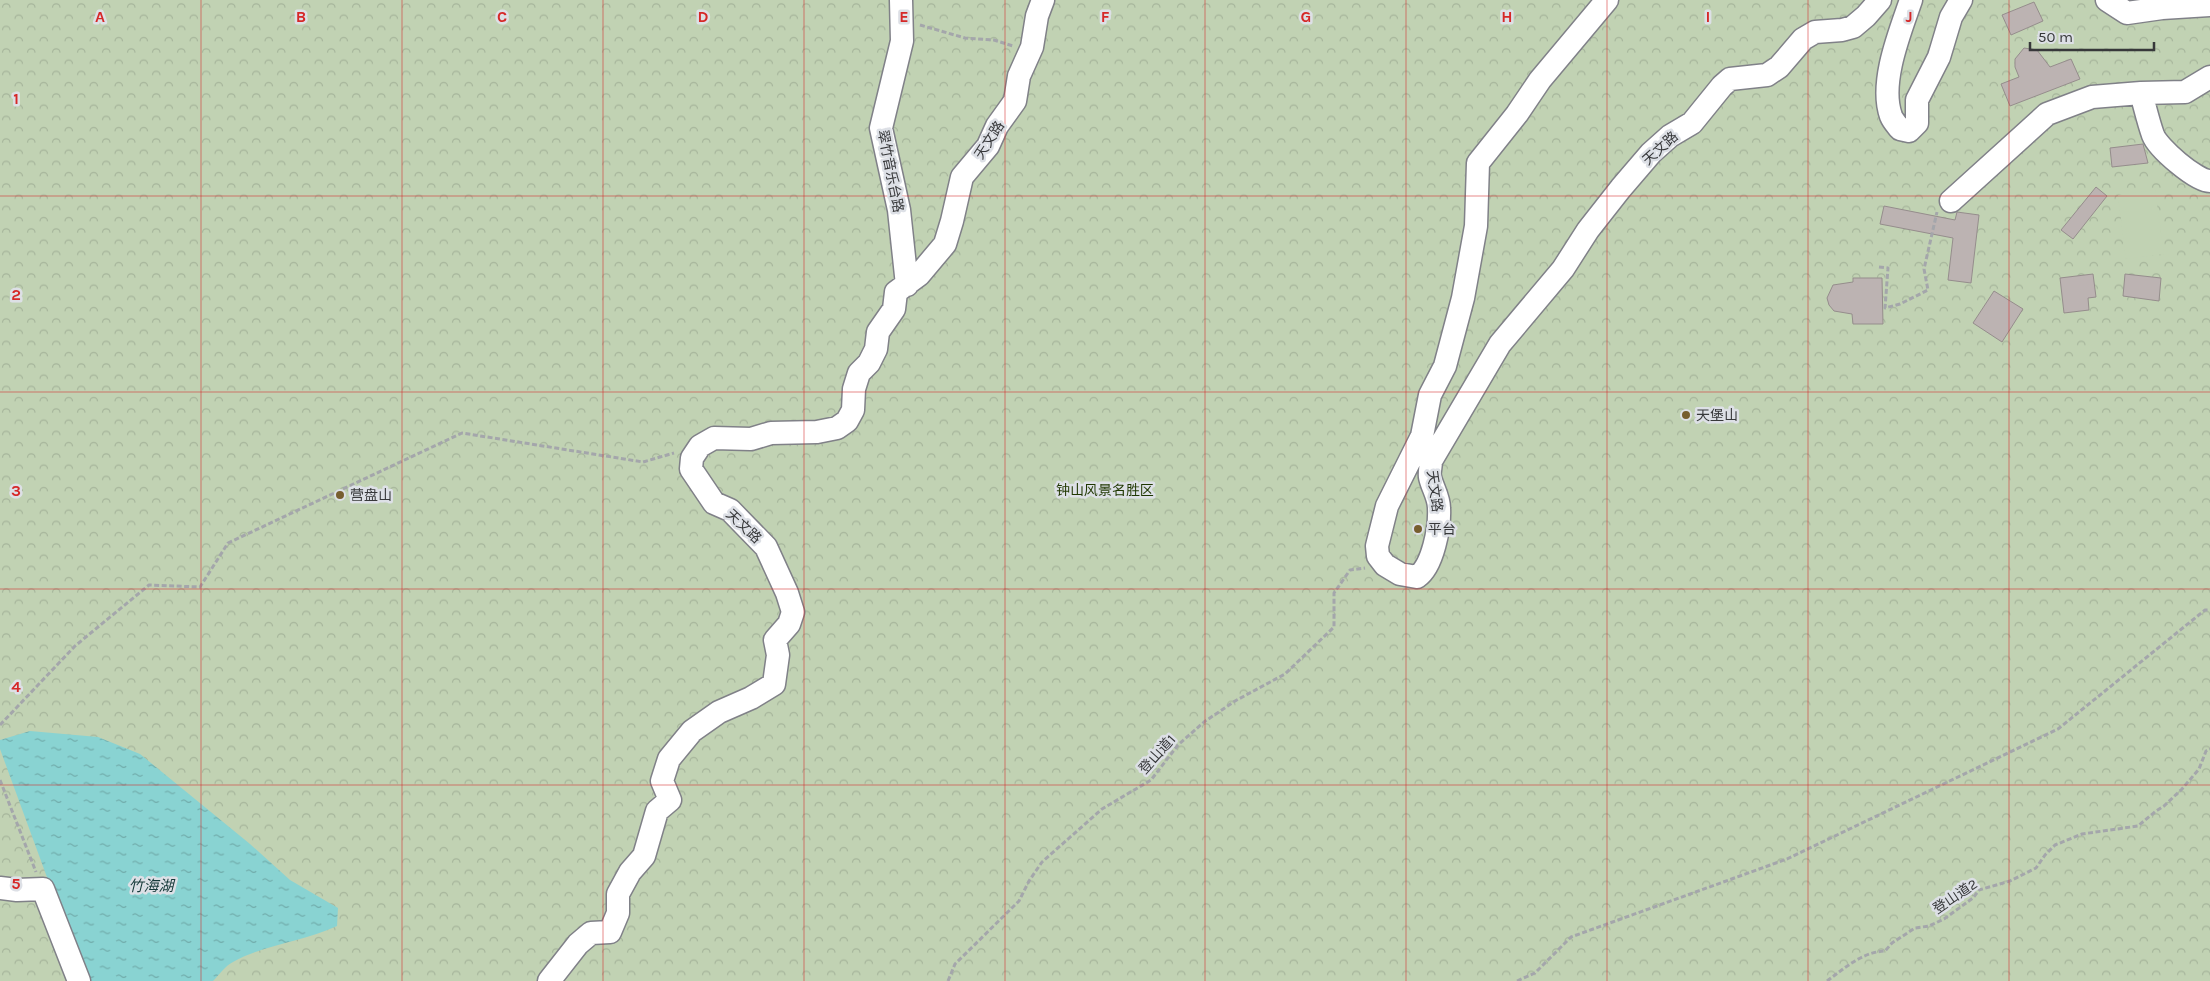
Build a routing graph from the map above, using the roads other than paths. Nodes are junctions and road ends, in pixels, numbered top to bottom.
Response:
1 (1043, 0) edge
2 (1607, 0) edge
3 (1880, 0) edge
4 (1911, 0) edge
5 (1961, 0) edge
6 (2107, 0) edge
7 (2210, 5) edge
8 (901, 10) edge
9 (2210, 77) edge
10 (2141, 93) junction
11 (2210, 182) edge
12 (1951, 201) dead end
13 (907, 285) junction
14 (0, 888) edge
15 (79, 981) edge
16 (549, 981) edge

1 - 13 street, 天文路
2 - 3 street, 天文路
4 - 5 street
6 - 7 street
8 - 13 street, 翠竹音乐台路
9 - 10 street
10 - 11 street
10 - 12 street
13 - 16 street, 天文路
14 - 15 street

